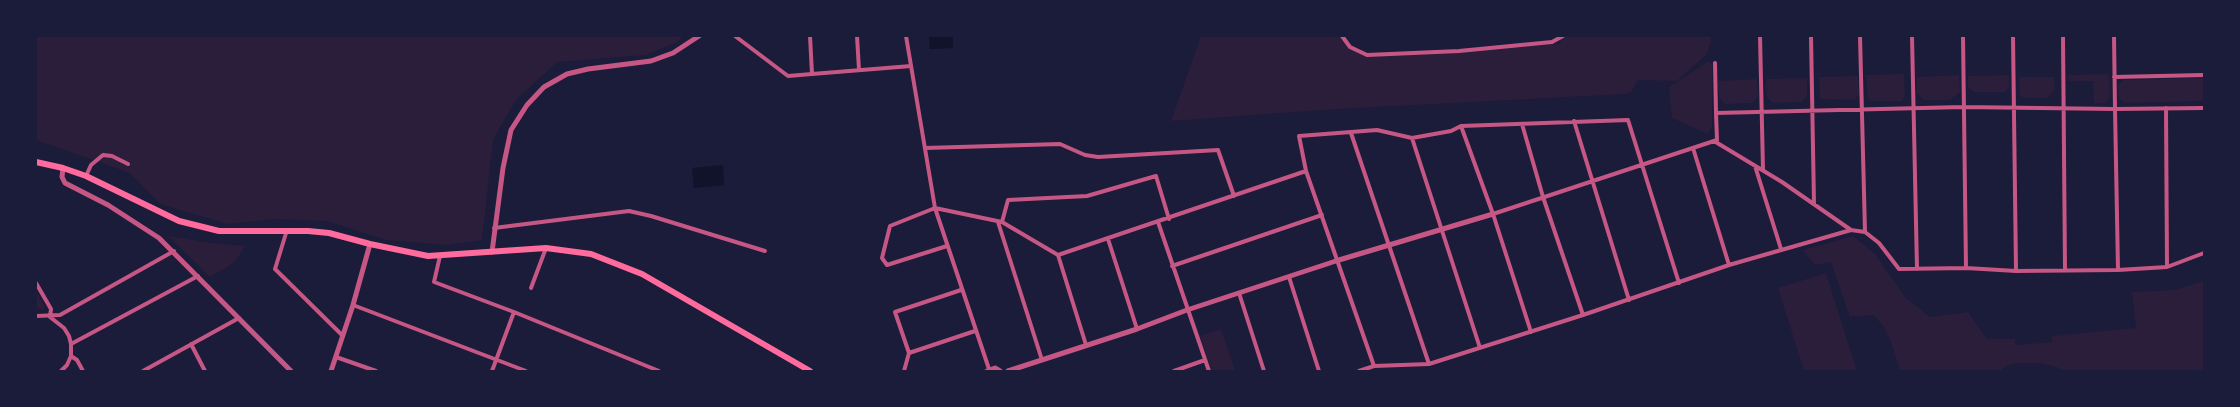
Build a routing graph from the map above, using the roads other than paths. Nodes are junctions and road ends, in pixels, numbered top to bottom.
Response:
1 (698, 36) edge
2 (810, 36) edge
3 (857, 36) edge
4 (906, 36) edge
5 (1342, 36) edge
6 (1563, 36) edge
7 (1760, 36) edge
8 (1811, 36) edge
9 (1860, 36) edge
10 (1912, 36) edge
11 (1963, 36) edge
12 (2013, 36) edge
13 (2063, 36) edge
14 (2114, 36) edge
15 (738, 37) edge
16 (1715, 63) dead end
17 (911, 66) junction
18 (859, 70) junction
19 (812, 74) junction
20 (2204, 75) edge
21 (2114, 77) junction
22 (1963, 107) junction
23 (2014, 107) junction
24 (1913, 108) junction
25 (2064, 108) junction
26 (2166, 108) junction
27 (2204, 108) edge
28 (1861, 109) junction
29 (2115, 109) junction
30 (1812, 110) junction
31 (1762, 112) junction
32 (1716, 113) junction
33 (1574, 121) junction
34 (1522, 124) junction
35 (1462, 126) junction
36 (1351, 133) junction
37 (1412, 138) junction
38 (1714, 141) junction
39 (925, 148) junction
40 (1692, 148) junction
41 (36, 162) edge
42 (128, 164) dead end
43 (1642, 165) junction
44 (1755, 166) junction
45 (63, 168) junction
46 (1763, 170) junction
47 (1306, 171) junction
48 (86, 176) junction
49 (1592, 180) junction
50 (1234, 196) junction
51 (1543, 197) junction
52 (1814, 204) junction
53 (935, 208) junction
54 (1493, 214) junction
55 (1322, 215) junction
56 (1169, 219) junction
57 (1000, 222) junction
58 (1158, 222) junction
59 (494, 228) junction
60 (1443, 229) junction
61 (287, 230) junction
62 (1851, 230) junction
63 (1865, 232) junction
64 (1108, 239) junction
65 (370, 244) junction
66 (1390, 245) junction
67 (947, 246) junction
68 (546, 248) junction
69 (1781, 249) junction
70 (765, 250) dead end
71 (174, 251) junction
72 (492, 252) junction
73 (2204, 253) edge
74 (1058, 255) junction
75 (440, 256) junction
76 (1339, 260) junction
77 (1729, 265) junction
78 (1172, 266) junction
79 (2167, 267) junction
80 (1966, 268) junction
81 (1917, 269) junction
82 (2065, 270) junction
83 (2118, 270) junction
84 (2016, 271) junction
85 (198, 276) junction
86 (1289, 277) junction
87 (36, 283) edge
88 (1679, 283) junction
89 (531, 288) dead end
90 (961, 290) junction
91 (1240, 293) junction
92 (1628, 300) junction
93 (353, 305) junction
94 (1187, 310) junction
95 (514, 312) junction
96 (1583, 315) junction
97 (36, 316) edge
98 (50, 317) junction
99 (239, 318) junction
100 (1137, 329) junction
101 (976, 331) junction
102 (1531, 332) junction
103 (342, 336) junction
104 (71, 344) junction
105 (191, 344) junction
106 (1086, 346) junction
107 (1480, 348) junction
108 (909, 353) junction
109 (71, 356) junction
110 (336, 357) junction
111 (497, 359) junction
112 (1042, 360) junction
113 (1205, 360) junction
114 (1429, 364) junction
115 (1374, 366) junction
116 (988, 370) edge
117 (61, 371) edge
118 (83, 371) edge
119 (143, 371) edge
120 (204, 371) edge
121 (291, 371) edge
122 (331, 371) edge
123 (376, 371) edge
124 (492, 371) edge
125 (526, 371) edge
126 (657, 371) edge
127 (810, 371) edge
128 (904, 371) edge
129 (1000, 371) edge
130 (1008, 371) edge
131 (1174, 371) edge
132 (1209, 371) edge
133 (1264, 371) edge
134 (1319, 371) edge
135 (1359, 371) edge

1 - 59 street
2 - 19 street
3 - 18 street
4 - 17 street
5 - 6 street
7 - 31 street
8 - 30 street
9 - 28 street
10 - 24 street
11 - 22 street
12 - 23 street
13 - 25 street
14 - 21 street
15 - 19 street
16 - 32 street
17 - 18 street
17 - 39 street
18 - 19 street
20 - 21 street
21 - 29 street
22 - 23 street
22 - 24 street
22 - 80 street
23 - 25 street
23 - 84 street
24 - 28 street
24 - 81 street
25 - 29 street
25 - 82 street
26 - 27 street
26 - 29 street
26 - 79 street
28 - 30 street
28 - 63 street
29 - 83 street
30 - 31 street
30 - 52 street
31 - 32 street
31 - 46 street
32 - 38 street
33 - 34 street
33 - 43 street
33 - 49 street
34 - 35 street
34 - 51 street
35 - 37 street
35 - 54 street
36 - 37 street
36 - 47 street
36 - 66 street
37 - 60 street
38 - 40 street
38 - 44 street
39 - 50 street
39 - 53 street
40 - 43 street
40 - 77 street
41 - 45 main road
42 - 48 street
43 - 49 street
43 - 88 street
44 - 46 street
44 - 69 street
45 - 48 main road
45 - 71 street
46 - 52 street
47 - 50 street
47 - 55 street
48 - 61 main road
49 - 51 street
49 - 92 street
50 - 56 street
51 - 54 street
51 - 96 street
52 - 62 street
53 - 57 street
53 - 67 street
53 - 67 street
54 - 60 street
54 - 102 street
55 - 76 street
55 - 78 street
56 - 57 street
56 - 58 street
57 - 74 street
57 - 112 street
58 - 64 street
58 - 78 street
59 - 70 street
59 - 72 street
60 - 66 street
60 - 107 street
61 - 65 main road
61 - 103 street
62 - 63 street
62 - 69 street
63 - 81 street
64 - 74 street
64 - 100 street
65 - 75 main road
65 - 93 street
66 - 76 street
66 - 114 street
67 - 90 street
68 - 72 main road
68 - 89 street
68 - 127 main road
69 - 77 street
71 - 85 street
71 - 98 street
72 - 75 main road
73 - 79 street
74 - 106 street
75 - 95 street
76 - 86 street
76 - 115 street
77 - 88 street
78 - 94 street
79 - 83 street
80 - 81 street
80 - 84 street
82 - 83 street
82 - 84 street
85 - 99 street
85 - 104 street
86 - 91 street
86 - 134 street
87 - 98 street
88 - 92 street
90 - 101 street
90 - 108 street
91 - 94 street
91 - 133 street
92 - 96 street
93 - 103 street
93 - 111 street
94 - 100 street
94 - 113 street
95 - 111 street
95 - 126 street
96 - 102 street
97 - 98 street
98 - 104 street
99 - 105 street
99 - 121 street
100 - 106 street
101 - 108 street
101 - 116 street
102 - 107 street
103 - 110 street
104 - 109 street
105 - 119 street
105 - 120 street
106 - 112 street
107 - 114 street
108 - 128 street
109 - 117 street
109 - 118 street
110 - 122 street
110 - 123 street
111 - 124 street
111 - 125 street
112 - 130 street
113 - 131 street
113 - 132 street
114 - 115 street
115 - 135 street
116 - 129 street

